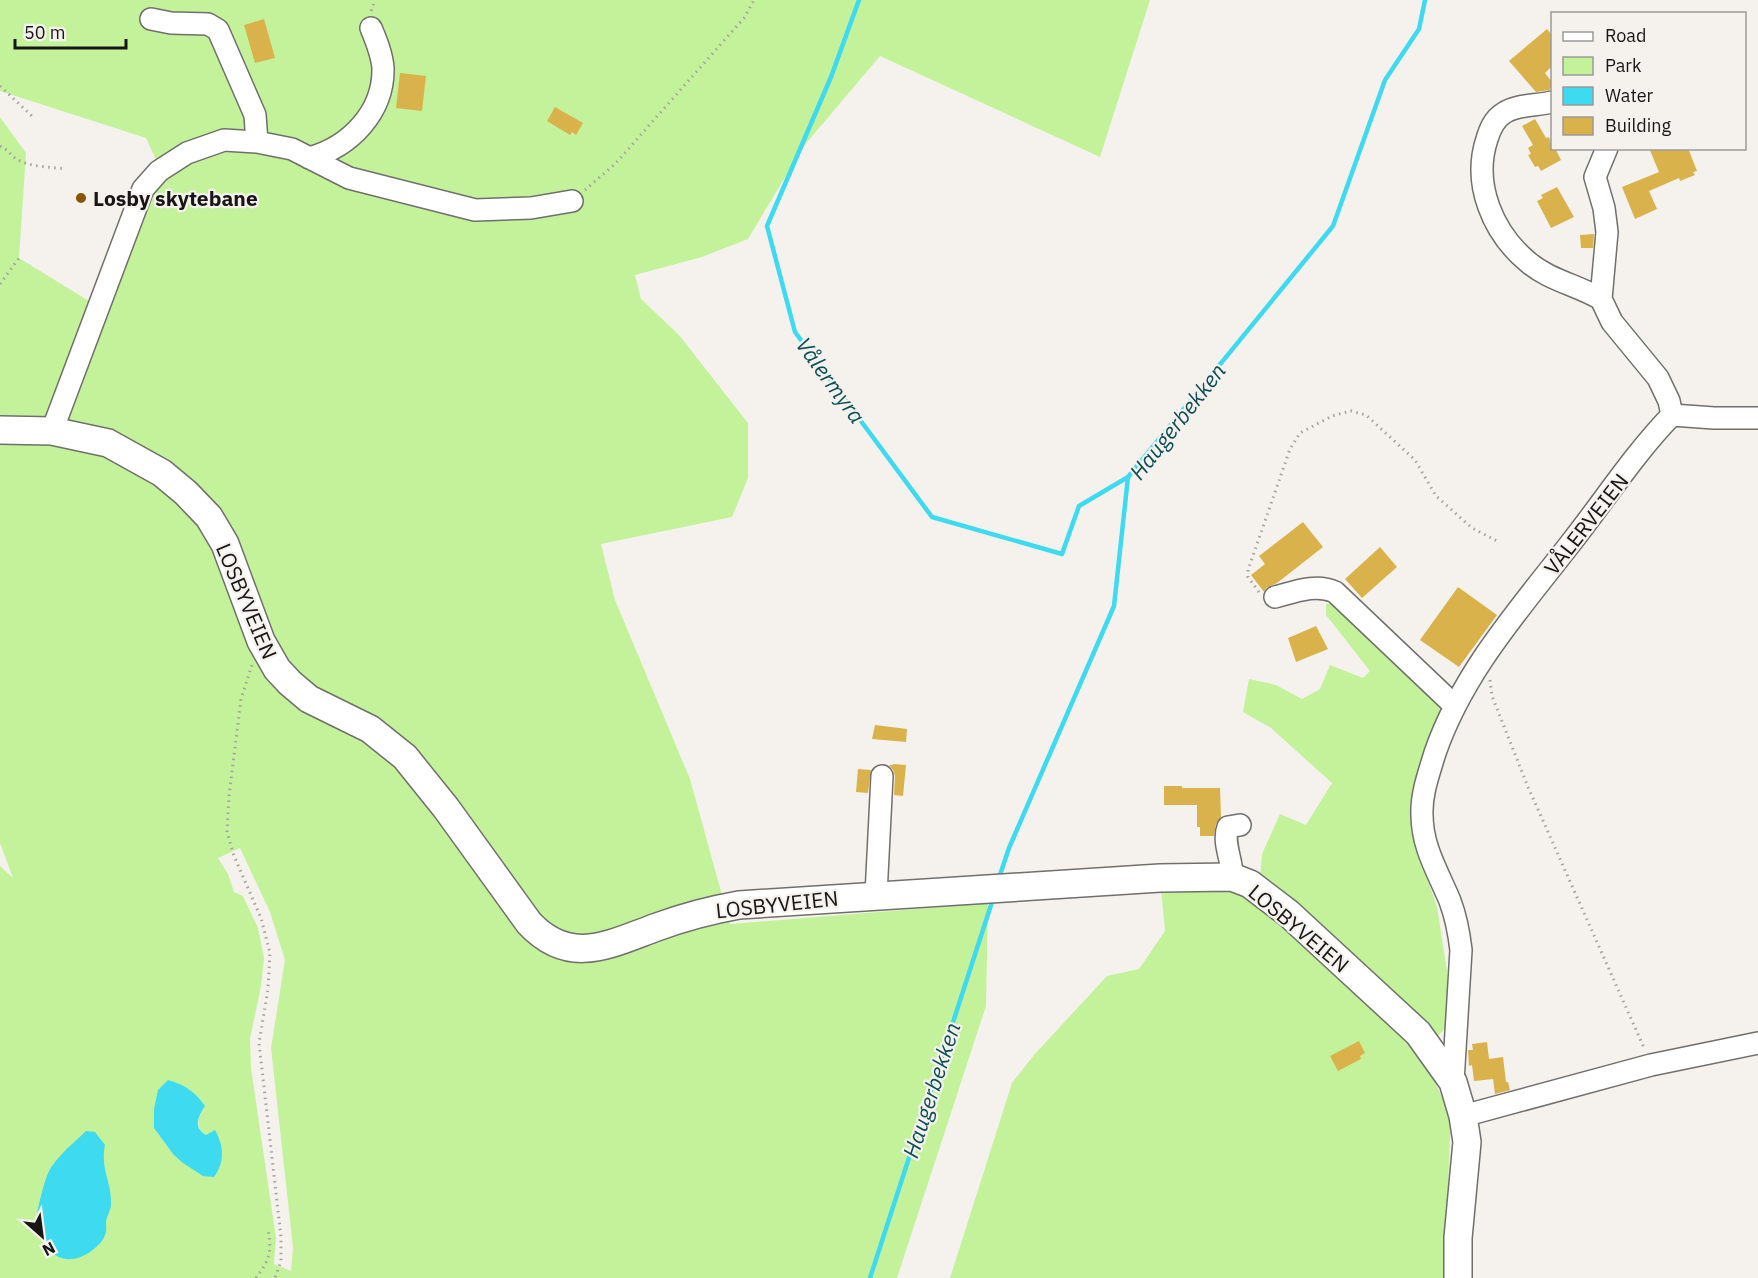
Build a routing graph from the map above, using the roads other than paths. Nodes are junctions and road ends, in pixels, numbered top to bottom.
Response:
1 (151, 19) dead end
2 (371, 28) dead end
3 (1551, 102) edge
4 (257, 142) junction
5 (1606, 150) edge
6 (309, 158) junction
7 (572, 201) road end
8 (1601, 300) junction
9 (1672, 415) junction
10 (1758, 418) edge
11 (0, 430) edge
12 (52, 431) junction
13 (1275, 597) road end
14 (1455, 706) junction
15 (882, 776) dead end
16 (1240, 825) dead end
17 (1232, 877) junction
18 (876, 895) junction
19 (1758, 1042) edge
20 (1453, 1082) junction
21 (1463, 1116) junction
22 (1458, 1278) edge

1 - 4 street
2 - 6 street
3 - 8 street
4 - 6 street
4 - 12 street
5 - 8 street
6 - 7 street
8 - 9 street
9 - 10 street
9 - 14 street, VÅLERVEIEN
11 - 12 main road, LOSBYVEIEN
12 - 18 main road, LOSBYVEIEN
13 - 14 street
14 - 20 street, VÅLERVEIEN
15 - 18 street
16 - 17 street
17 - 18 main road, LOSBYVEIEN
17 - 20 main road, LOSBYVEIEN
19 - 21 street
20 - 21 main road, LOSBYVEIEN
21 - 22 main road, LOSBYVEIEN

